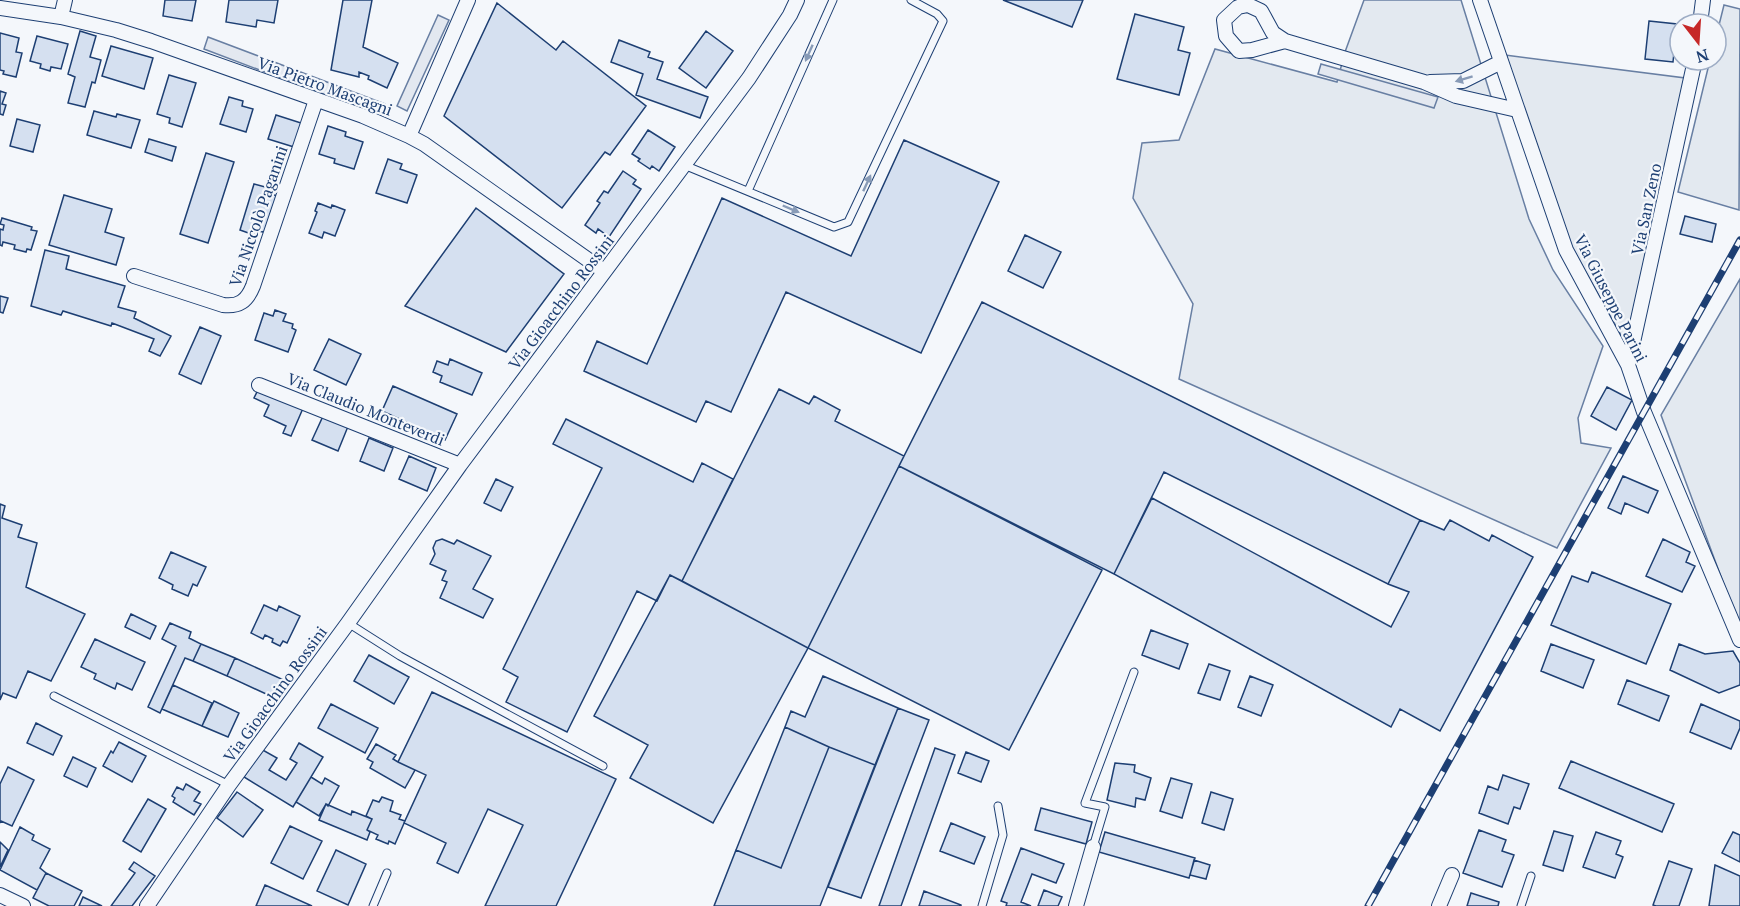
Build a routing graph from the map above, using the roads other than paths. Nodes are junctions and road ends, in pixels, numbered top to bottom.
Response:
1 (65, 0) edge
2 (468, 0) edge
3 (798, 0) edge
4 (833, 0) edge
5 (911, 0) edge
6 (1480, 0) edge
7 (0, 8) edge
8 (61, 17) junction
9 (1286, 41) dead end
10 (1501, 62) junction
11 (1692, 72) edge
12 (1424, 82) junction
13 (316, 100) junction
14 (1517, 110) junction
15 (409, 136) junction
16 (684, 165) junction
17 (748, 191) junction
18 (604, 271) junction
19 (134, 276) dead end
20 (1628, 365) junction
21 (259, 385) dead end
22 (460, 465) junction
23 (348, 623) junction
24 (1740, 640) edge
25 (1134, 672) dead end
26 (54, 696) dead end
27 (603, 766) dead end
28 (229, 785) junction
29 (998, 806) dead end
30 (1093, 847) joint
31 (387, 873) dead end
32 (1452, 875) dead end
33 (1531, 876) dead end
34 (0, 895) edge
35 (23, 906) edge
36 (147, 906) edge
37 (373, 906) edge
38 (982, 906) edge
39 (1076, 906) edge
40 (1439, 906) edge
41 (1521, 906) edge

1 - 8 street
2 - 15 street
3 - 16 street, Via Gioacchino Rossini
4 -> 17 lane
17 -> 5 lane
6 - 10 street, Via Giuseppe Parini
7 - 8 street, Via Pietro Mascagni
8 - 13 street, Via Pietro Mascagni
9 - 12 street
10 -> 12 street
10 - 14 street, Via Giuseppe Parini
11 - 20 street, Via San Zeno
12 - 14 street
13 - 15 street, Via Pietro Mascagni
13 - 19 street, Via Niccolò Paganini
14 - 20 street, Via Giuseppe Parini
15 - 18 street, Via Pietro Mascagni
16 - 17 lane
16 - 18 street, Via Gioacchino Rossini
18 - 22 street, Via Gioacchino Rossini
20 - 24 street, Via Giuseppe Parini
21 - 22 street, Via Claudio Monteverdi
22 - 23 street, Via Gioacchino Rossini
23 - 27 lane, Via Gioacchino Rossini
23 - 28 street, Via Gioacchino Rossini
25 - 30 lane
26 - 28 lane, Via Gioacchino Rossini
28 - 36 street, Via Gioacchino Rossini
29 - 38 lane
30 - 39 street
31 - 37 lane
32 - 40 street
33 - 41 lane
34 - 35 street

